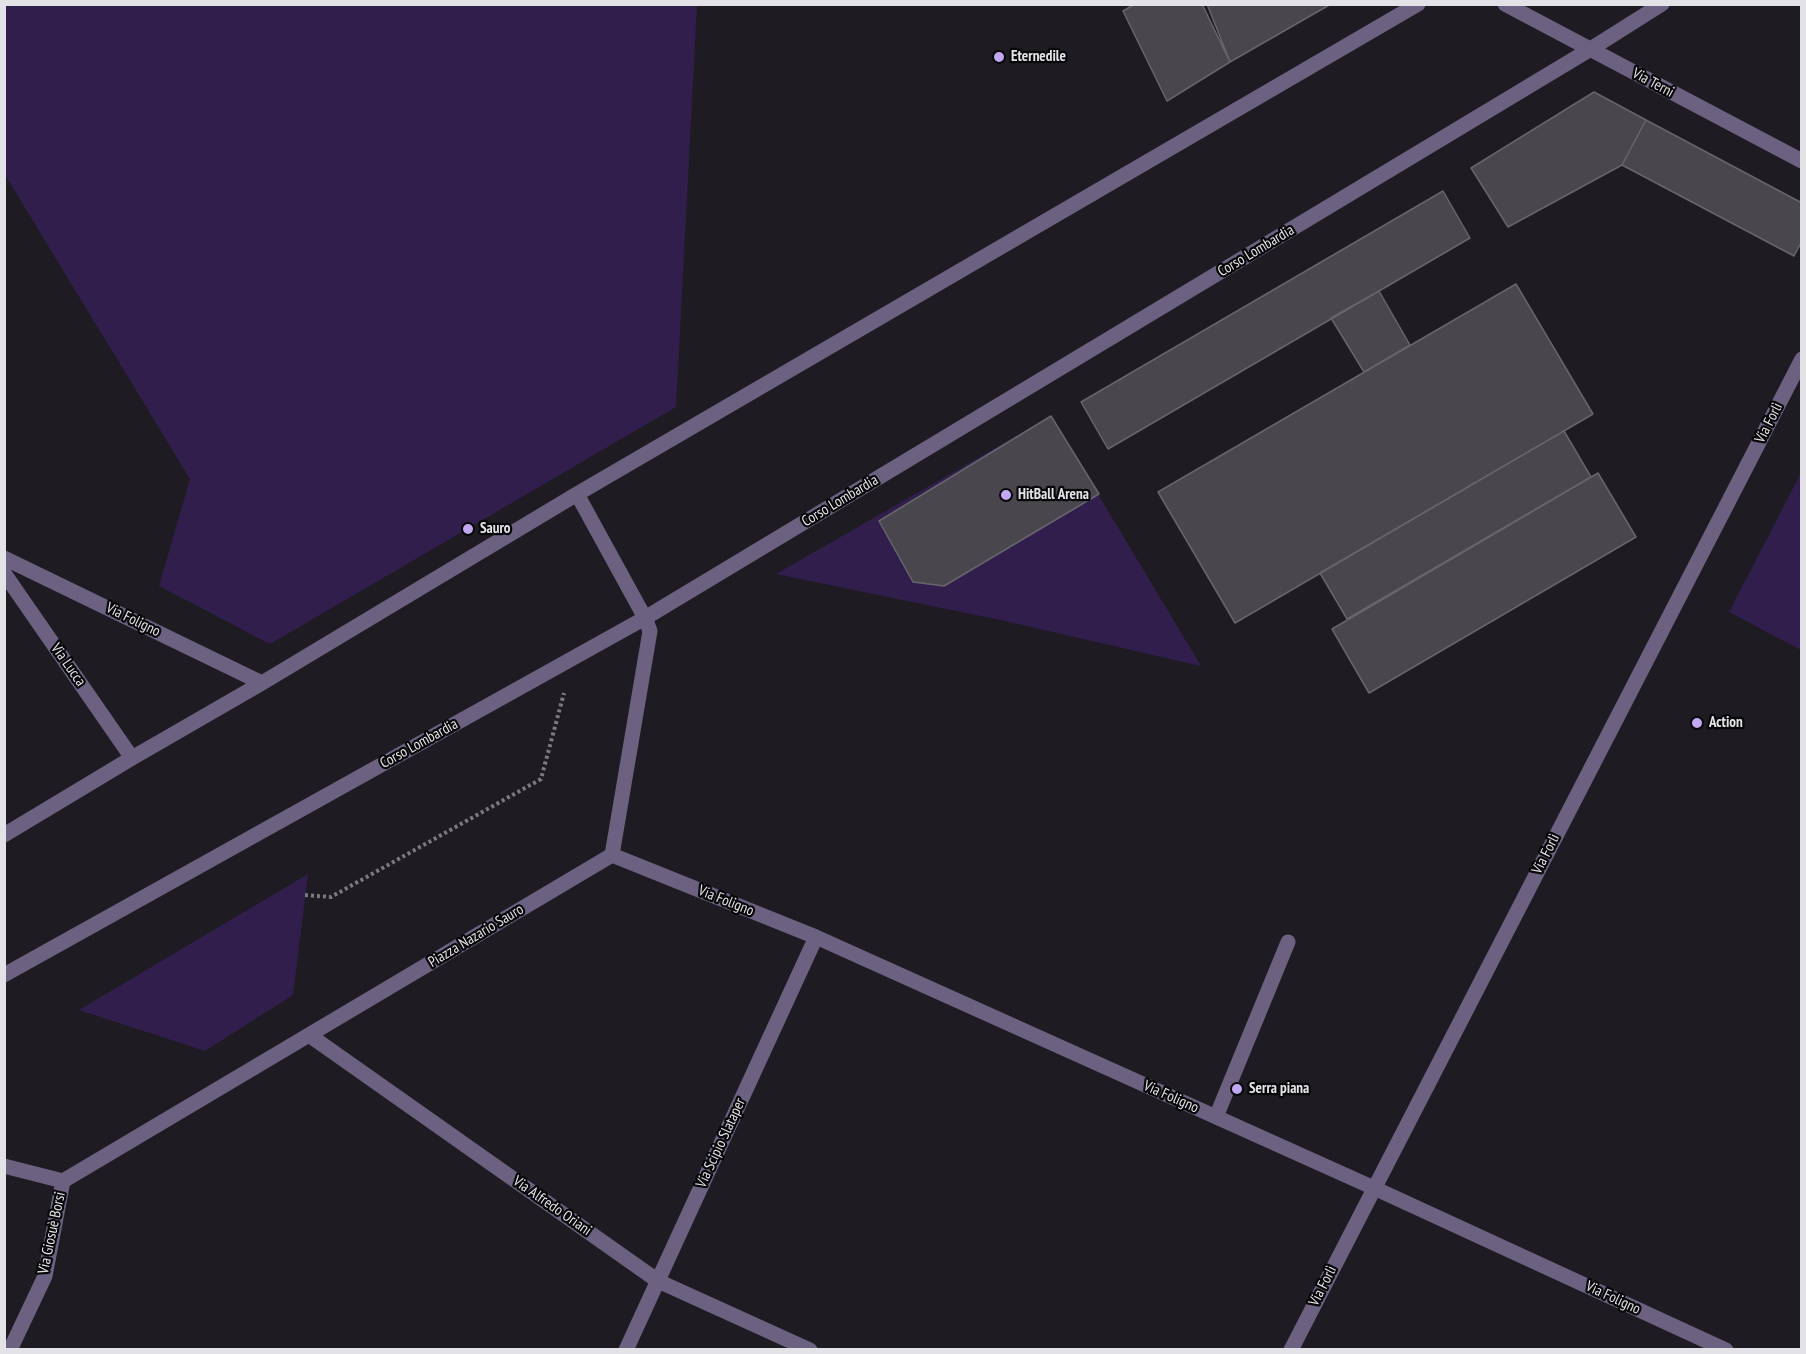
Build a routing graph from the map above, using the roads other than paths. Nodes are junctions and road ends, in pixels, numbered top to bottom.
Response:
1 (1418, 4) edge
2 (1505, 4) edge
3 (1662, 4) edge
4 (1589, 50) junction
5 (1802, 161) edge
6 (1802, 359) edge
7 (577, 494) junction
8 (4, 558) edge
9 (4, 573) edge
10 (645, 618) junction
11 (262, 683) junction
12 (132, 758) junction
13 (4, 835) edge
14 (612, 855) junction
15 (816, 937) junction
16 (1288, 942) dead end
17 (4, 975) edge
18 (309, 1035) junction
19 (1216, 1117) junction
20 (4, 1166) edge
21 (63, 1180) junction
22 (1374, 1188) junction
23 (658, 1281) junction
24 (1724, 1349) edge
25 (10, 1350) edge
26 (626, 1350) edge
27 (810, 1350) edge
28 (1291, 1350) edge

1 - 7 street
2 - 4 street, Via Terni
3 - 4 street, Corso Lombardia
4 - 5 street, Via Terni
4 - 10 street, Corso Lombardia
6 - 22 street, Via Forlì
7 - 10 street
7 - 11 street
8 - 11 street, Via Foligno
9 - 12 street, Via Lucca
10 - 14 street
10 - 17 street, Corso Lombardia
11 - 12 street
12 - 13 street
14 - 15 street, Via Foligno
14 - 18 street, Piazza Nazario Sauro
15 - 19 street, Via Foligno
15 - 23 street, Via Scipio Slataper
16 - 19 street
18 - 21 street, Piazza Nazario Sauro
18 - 23 street, Via Alfredo Oriani
19 - 22 street, Via Foligno
20 - 21 street
21 - 25 street, Via Giosuè Borsi
22 - 24 street, Via Foligno
22 - 28 street, Via Forlì
23 - 26 street, Via Scipio Slataper
23 - 27 street, Via Alfredo Oriani

